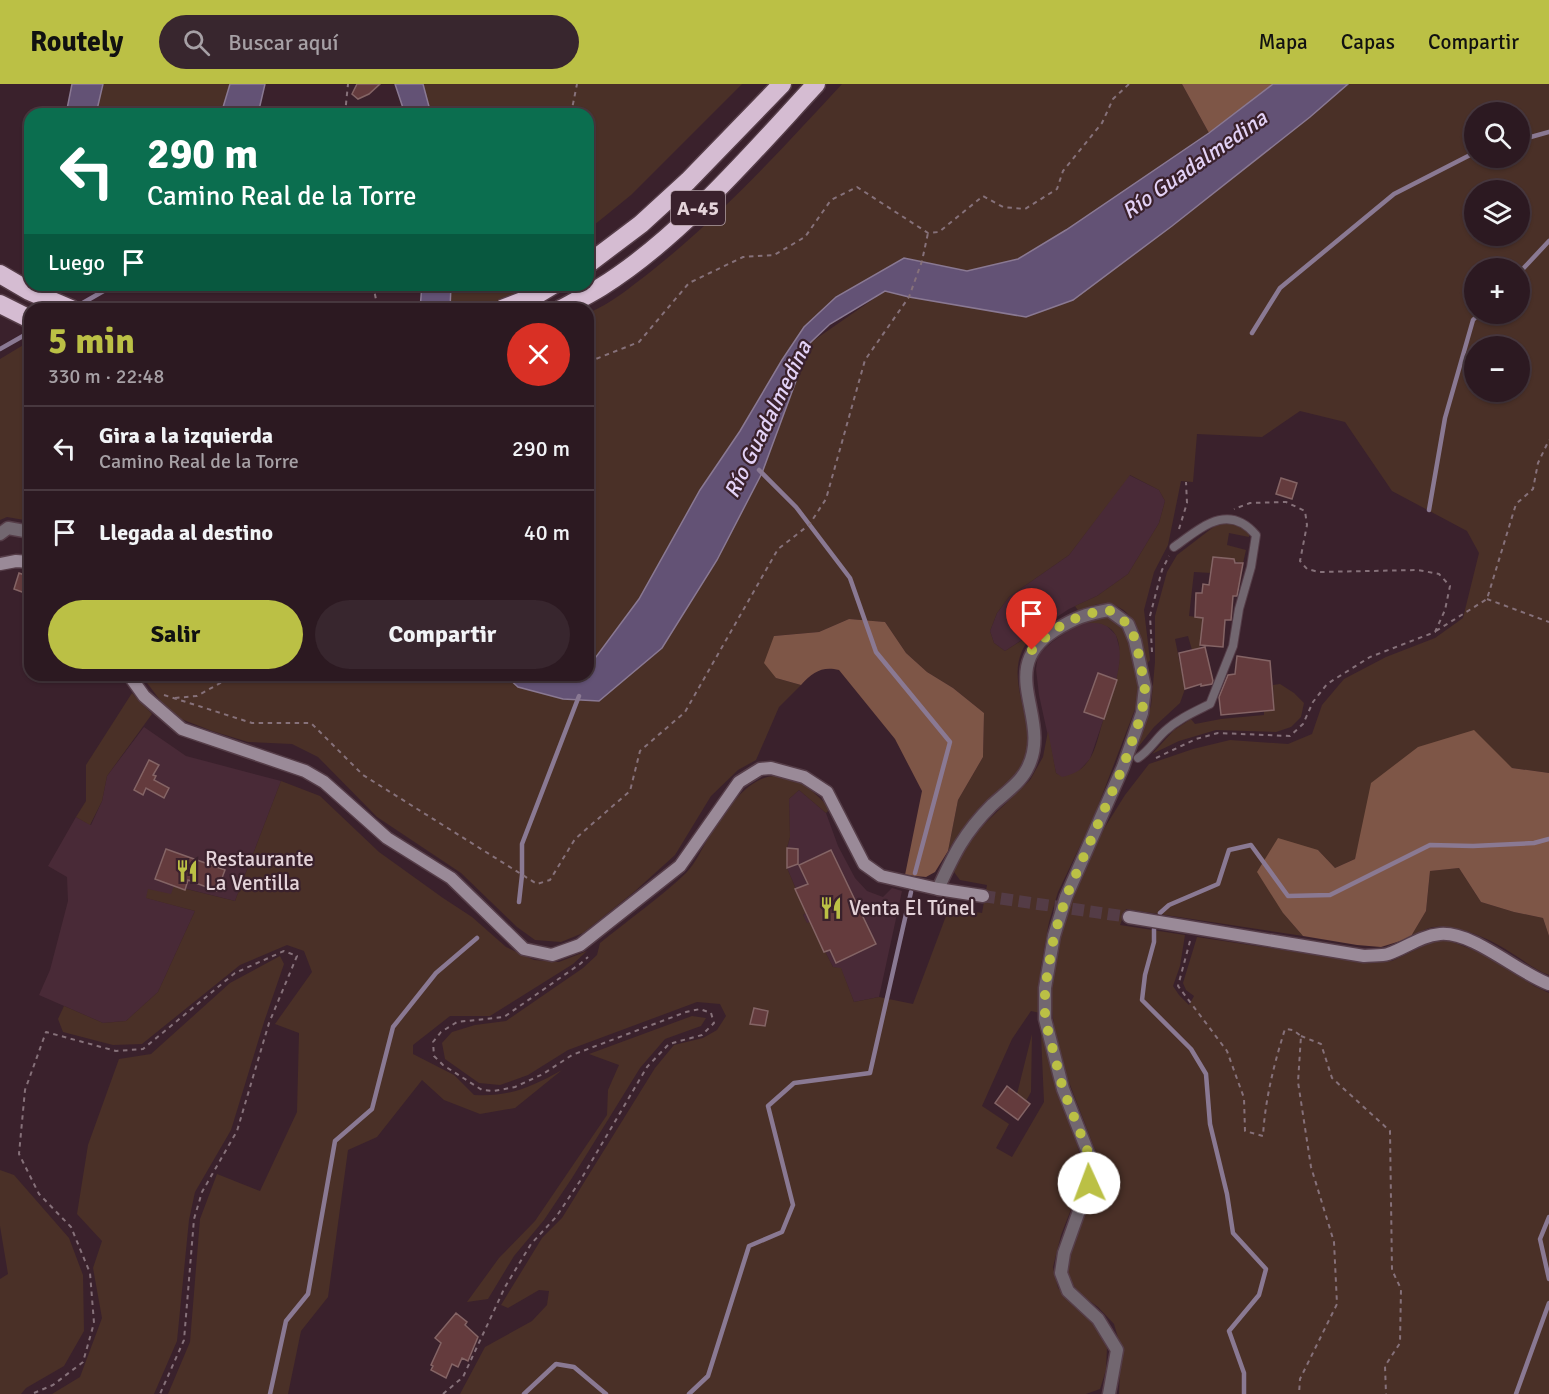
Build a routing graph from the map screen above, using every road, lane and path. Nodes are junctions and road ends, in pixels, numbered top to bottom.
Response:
1 (348, 84) edge
2 (577, 84) edge
3 (782, 84) edge
4 (816, 84) edge
5 (1129, 84) edge
6 (346, 108) edge
7 (572, 108) edge
8 (928, 233) junction
9 (594, 259) edge
10 (0, 274) edge
11 (24, 288) edge
12 (29, 291) edge
13 (543, 291) edge
14 (57, 303) edge
15 (518, 303) edge
16 (572, 303) edge
17 (0, 304) edge
18 (24, 316) edge
19 (594, 360) edge
20 (1549, 440) edge
21 (1185, 482) dead end
22 (1222, 518) junction
23 (24, 531) edge
24 (0, 534) edge
25 (1174, 547) junction
26 (24, 562) edge
27 (0, 564) edge
28 (1487, 599) junction
29 (1549, 622) edge
30 (1435, 632) junction
31 (1152, 654) dead end
32 (133, 681) edge
33 (228, 681) edge
34 (1138, 758) joint
35 (938, 889) junction
36 (983, 896) tunnel mouth
37 (1129, 917) tunnel mouth
38 (1194, 926) junction
39 (593, 935) junction
40 (1549, 984) edge
41 (1301, 1036) junction
42 (34, 1393) edge
43 (160, 1394) edge
44 (443, 1394) edge
45 (1109, 1394) edge
46 (1299, 1394) edge
47 (1386, 1394) edge

1 - 6 path
2 - 7 path
3 - 9 highway, A-45
4 - 16 highway, A-45
5 - 8 path
8 - 19 path
8 - 33 path
10 - 11 highway
12 - 14 highway
13 - 15 highway, bridge
17 - 18 highway
20 - 28 path
21 - 25 path
22 - 25 lane
22 - 30 path
22 - 34 lane
23 - 24 street
25 - 31 path
26 - 27 street
28 - 29 path
28 - 30 path
30 - 34 path
32 - 39 street
35 - 36 street
35 - 39 street
35 - 45 street
37 - 38 street
38 - 40 street
38 - 41 path
39 - 44 path
41 - 46 path
41 - 47 path
42 - 43 path

